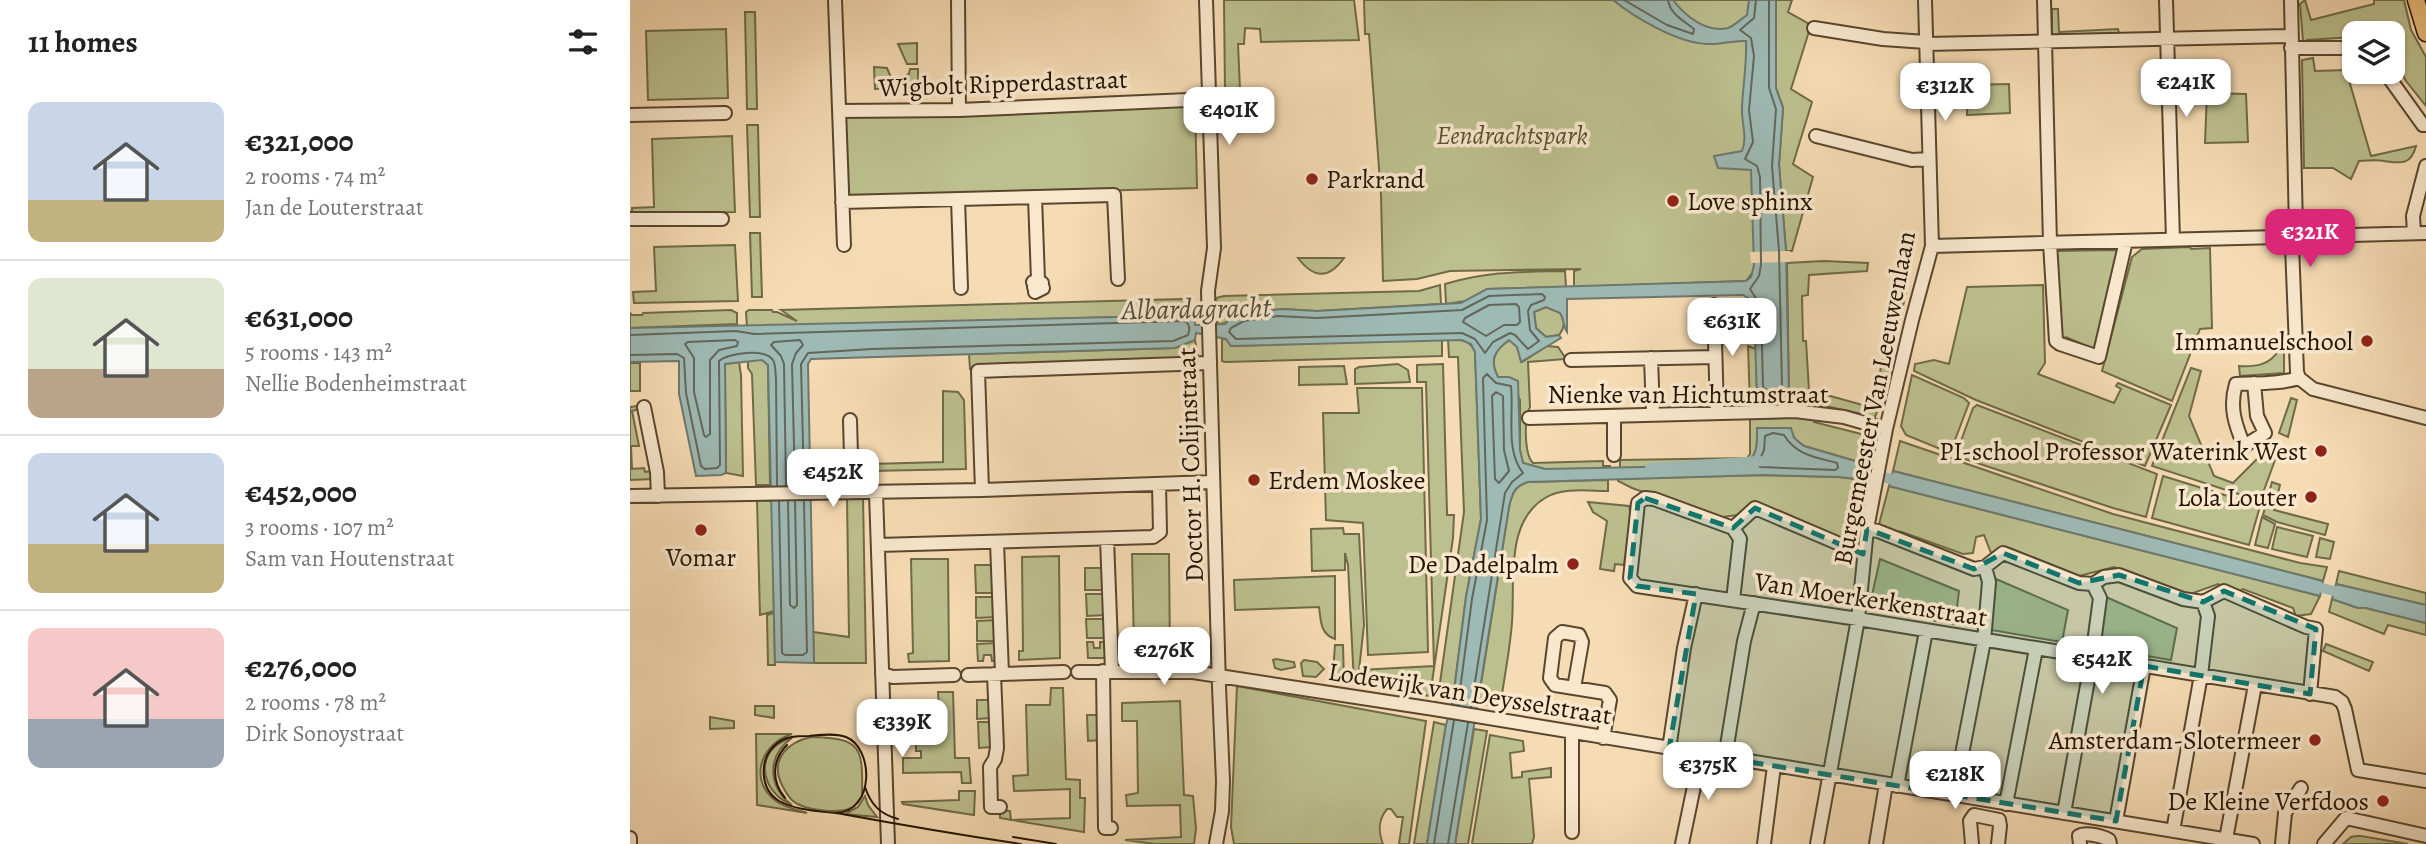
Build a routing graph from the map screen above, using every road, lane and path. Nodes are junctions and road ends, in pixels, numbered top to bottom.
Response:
1 (835, 0) edge
2 (958, 0) edge
3 (1206, 0) edge
4 (1925, 0) edge
5 (2044, 0) edge
6 (2166, 0) edge
7 (2291, 0) edge
8 (2416, 0) edge
9 (1814, 28) dead end
10 (2426, 33) edge
11 (2167, 40) junction
12 (2045, 42) junction
13 (2291, 42) junction
14 (1926, 43) junction
15 (2342, 47) edge
16 (2394, 84) edge
17 (1211, 99) junction
18 (958, 110) junction
19 (839, 111) junction
20 (725, 113) dead end
21 (630, 115) edge
22 (2426, 125) edge
23 (1816, 136) dead end
24 (1929, 159) junction
25 (2426, 166) edge
26 (1035, 197) junction
27 (958, 199) junction
28 (842, 202) junction
29 (630, 219) edge
30 (722, 219) dead end
31 (2420, 233) edge
32 (2294, 237) junction
33 (2173, 240) junction
34 (2126, 241) junction
35 (2050, 243) junction
36 (844, 246) dead end
37 (1932, 246) junction
38 (1118, 279) dead end
39 (961, 288) dead end
40 (1035, 292) dead end
41 (1714, 305) dead end
42 (1715, 357) junction
43 (1651, 358) junction
44 (1209, 359) junction
45 (1572, 360) dead end
46 (2299, 378) junction
47 (2254, 383) junction
48 (644, 407) dead end
49 (1717, 412) junction
50 (1653, 414) junction
51 (1614, 416) junction
52 (1529, 418) dead end
53 (2426, 418) edge
54 (850, 420) dead end
55 (1886, 429) junction
56 (1614, 455) dead end
57 (1213, 482) junction
58 (1159, 484) junction
59 (982, 490) junction
60 (852, 492) junction
61 (876, 493) junction
62 (630, 496) edge
63 (658, 496) junction
64 (1734, 528) junction
65 (1867, 529) junction
66 (1107, 539) junction
67 (998, 541) junction
68 (878, 545) junction
69 (1863, 554) junction
70 (1985, 567) junction
71 (2093, 584) junction
72 (1696, 594) junction
73 (1733, 600) junction
74 (2203, 601) junction
75 (1754, 604) junction
76 (1858, 619) junction
77 (1926, 631) junction
78 (1984, 641) junction
79 (2036, 649) junction
80 (2092, 658) junction
81 (2144, 666) junction
82 (1108, 671) junction
83 (1064, 672) dead end
84 (1078, 672) dead end
85 (882, 674) junction
86 (998, 674) junction
87 (968, 675) dead end
88 (2201, 675) junction
89 (954, 676) dead end
90 (1219, 677) junction
91 (2255, 685) junction
92 (1574, 688) dead end
93 (2310, 694) junction
94 (1572, 733) junction
95 (1603, 738) junction
96 (1669, 748) junction
97 (1702, 753) junction
98 (1725, 758) junction
99 (1774, 766) junction
100 (1829, 775) junction
101 (2426, 781) edge
102 (1892, 785) junction
103 (2301, 789) dead end
104 (1954, 795) junction
105 (1985, 800) junction
106 (2006, 804) junction
107 (1000, 807) dead end
108 (2064, 813) junction
109 (1982, 816) junction
110 (2095, 818) junction
111 (2116, 821) junction
112 (1111, 828) dead end
113 (2173, 831) junction
114 (1572, 832) dead end
115 (2093, 835) junction
116 (2426, 836) edge
117 (630, 838) edge
118 (2226, 839) junction
119 (2203, 840) edge
120 (630, 844) edge
121 (888, 844) edge
122 (1216, 844) edge
123 (1682, 844) edge
124 (1764, 844) edge
125 (1817, 844) edge
126 (1876, 844) edge
127 (1972, 844) edge
128 (1998, 844) edge
129 (2080, 844) edge
130 (2110, 844) edge
131 (2253, 844) edge
132 (2282, 844) edge
133 (2324, 844) edge

1 - 19 street
2 - 18 street
3 - 17 street, Doctor H. Colijnstraat
4 - 14 street, Burgemeester Van Leeuwenlaan
5 - 12 street
6 - 11 street
7 - 13 street
8 - 10 main road
9 - 14 street
11 - 12 street
11 - 13 street
11 - 33 street
12 - 14 street
12 - 35 street
13 - 15 street
13 - 32 street
14 - 24 street, Burgemeester Van Leeuwenlaan
16 - 22 street
17 - 18 street, Wigbolt Ripperdastraat
17 - 44 street, Doctor H. Colijnstraat
18 - 19 street, Wigbolt Ripperdastraat
19 - 28 street
20 - 21 street
23 - 24 street
24 - 37 street, Burgemeester Van Leeuwenlaan
25 - 31 street
26 - 27 street
26 - 38 street
26 - 40 street
27 - 28 street
27 - 39 street
28 - 36 street
29 - 30 street
31 - 32 street
32 - 33 street
32 - 46 street
33 - 34 street
34 - 35 street
34 - 35 street
35 - 37 street
37 - 55 street, Burgemeester Van Leeuwenlaan
41 - 42 street
42 - 43 street
42 - 49 street
43 - 45 street
43 - 50 street
44 - 57 street, Doctor H. Colijnstraat
44 - 59 street
46 - 47 street
46 - 53 street
47 - 47 street
48 - 63 street
49 - 50 street, Nienke van Hichtumstraat
49 - 55 street, Nienke van Hichtumstraat
50 - 51 street, Nienke van Hichtumstraat
51 - 52 street, Nienke van Hichtumstraat
51 - 56 street
54 - 60 street
55 - 65 street, Burgemeester Van Leeuwenlaan
57 - 58 street
57 - 90 street, Doctor H. Colijnstraat
58 - 59 street
58 - 66 street
59 - 61 street
60 - 61 street
60 - 63 street
61 - 68 street
62 - 63 street
64 - 69 street
64 - 72 street, Van Moerkerkenstraat
64 - 73 street
65 - 69 street, Burgemeester Van Leeuwenlaan
65 - 70 street
66 - 67 street
66 - 82 street
67 - 68 street
67 - 86 street
68 - 85 street
69 - 76 street, Burgemeester Van Leeuwenlaan
70 - 71 street
70 - 78 street
71 - 74 street
71 - 80 street
72 - 73 street, Van Moerkerkenstraat
72 - 96 street
73 - 75 street, Van Moerkerkenstraat
74 - 88 street
74 - 93 street
75 - 76 street, Van Moerkerkenstraat
75 - 98 street
76 - 77 street, Van Moerkerkenstraat
76 - 100 street, Burgemeester Van Leeuwenlaan
77 - 78 street, Van Moerkerkenstraat
77 - 102 street
78 - 79 street, Van Moerkerkenstraat
78 - 104 street
79 - 80 street, Van Moerkerkenstraat
79 - 106 street
80 - 81 street, Van Moerkerkenstraat
80 - 108 street
81 - 88 street, Van Moerkerkenstraat
81 - 111 street
82 - 84 street, Lodewijk van Deysselstraat
82 - 90 street, Lodewijk van Deysselstraat
82 - 112 street
83 - 86 street
85 - 89 street
85 - 121 street
86 - 87 street
86 - 107 street
88 - 91 street, Van Moerkerkenstraat
88 - 113 street
90 - 94 street, Lodewijk van Deysselstraat
90 - 122 street, Doctor H. Colijnstraat
91 - 93 street, Van Moerkerkenstraat
91 - 118 street
92 - 95 street
93 - 101 street, Van Moerkerkenstraat
94 - 95 street, Lodewijk van Deysselstraat
94 - 114 street
95 - 96 street, Lodewijk van Deysselstraat
96 - 97 street, Lodewijk van Deysselstraat
97 - 98 street, Lodewijk van Deysselstraat
97 - 123 street
98 - 99 street, Lodewijk van Deysselstraat
99 - 100 street, Lodewijk van Deysselstraat
99 - 124 street
100 - 102 street, Lodewijk van Deysselstraat
100 - 125 street, Burgemeester Van Leeuwenlaan
102 - 104 street, Lodewijk van Deysselstraat
102 - 126 street
103 - 132 street
104 - 105 street, Lodewijk van Deysselstraat
105 - 106 street, Lodewijk van Deysselstraat
105 - 109 street
106 - 108 street, Lodewijk van Deysselstraat
108 - 110 street, Lodewijk van Deysselstraat
109 - 127 street
109 - 128 street
110 - 111 street, Lodewijk van Deysselstraat
110 - 115 street
111 - 113 street, Lodewijk van Deysselstraat
113 - 119 street, Lodewijk van Deysselstraat
115 - 129 street
115 - 130 street
116 - 133 street
117 - 120 street
118 - 119 street, Lodewijk van Deysselstraat
118 - 131 street, Lodewijk van Deysselstraat

